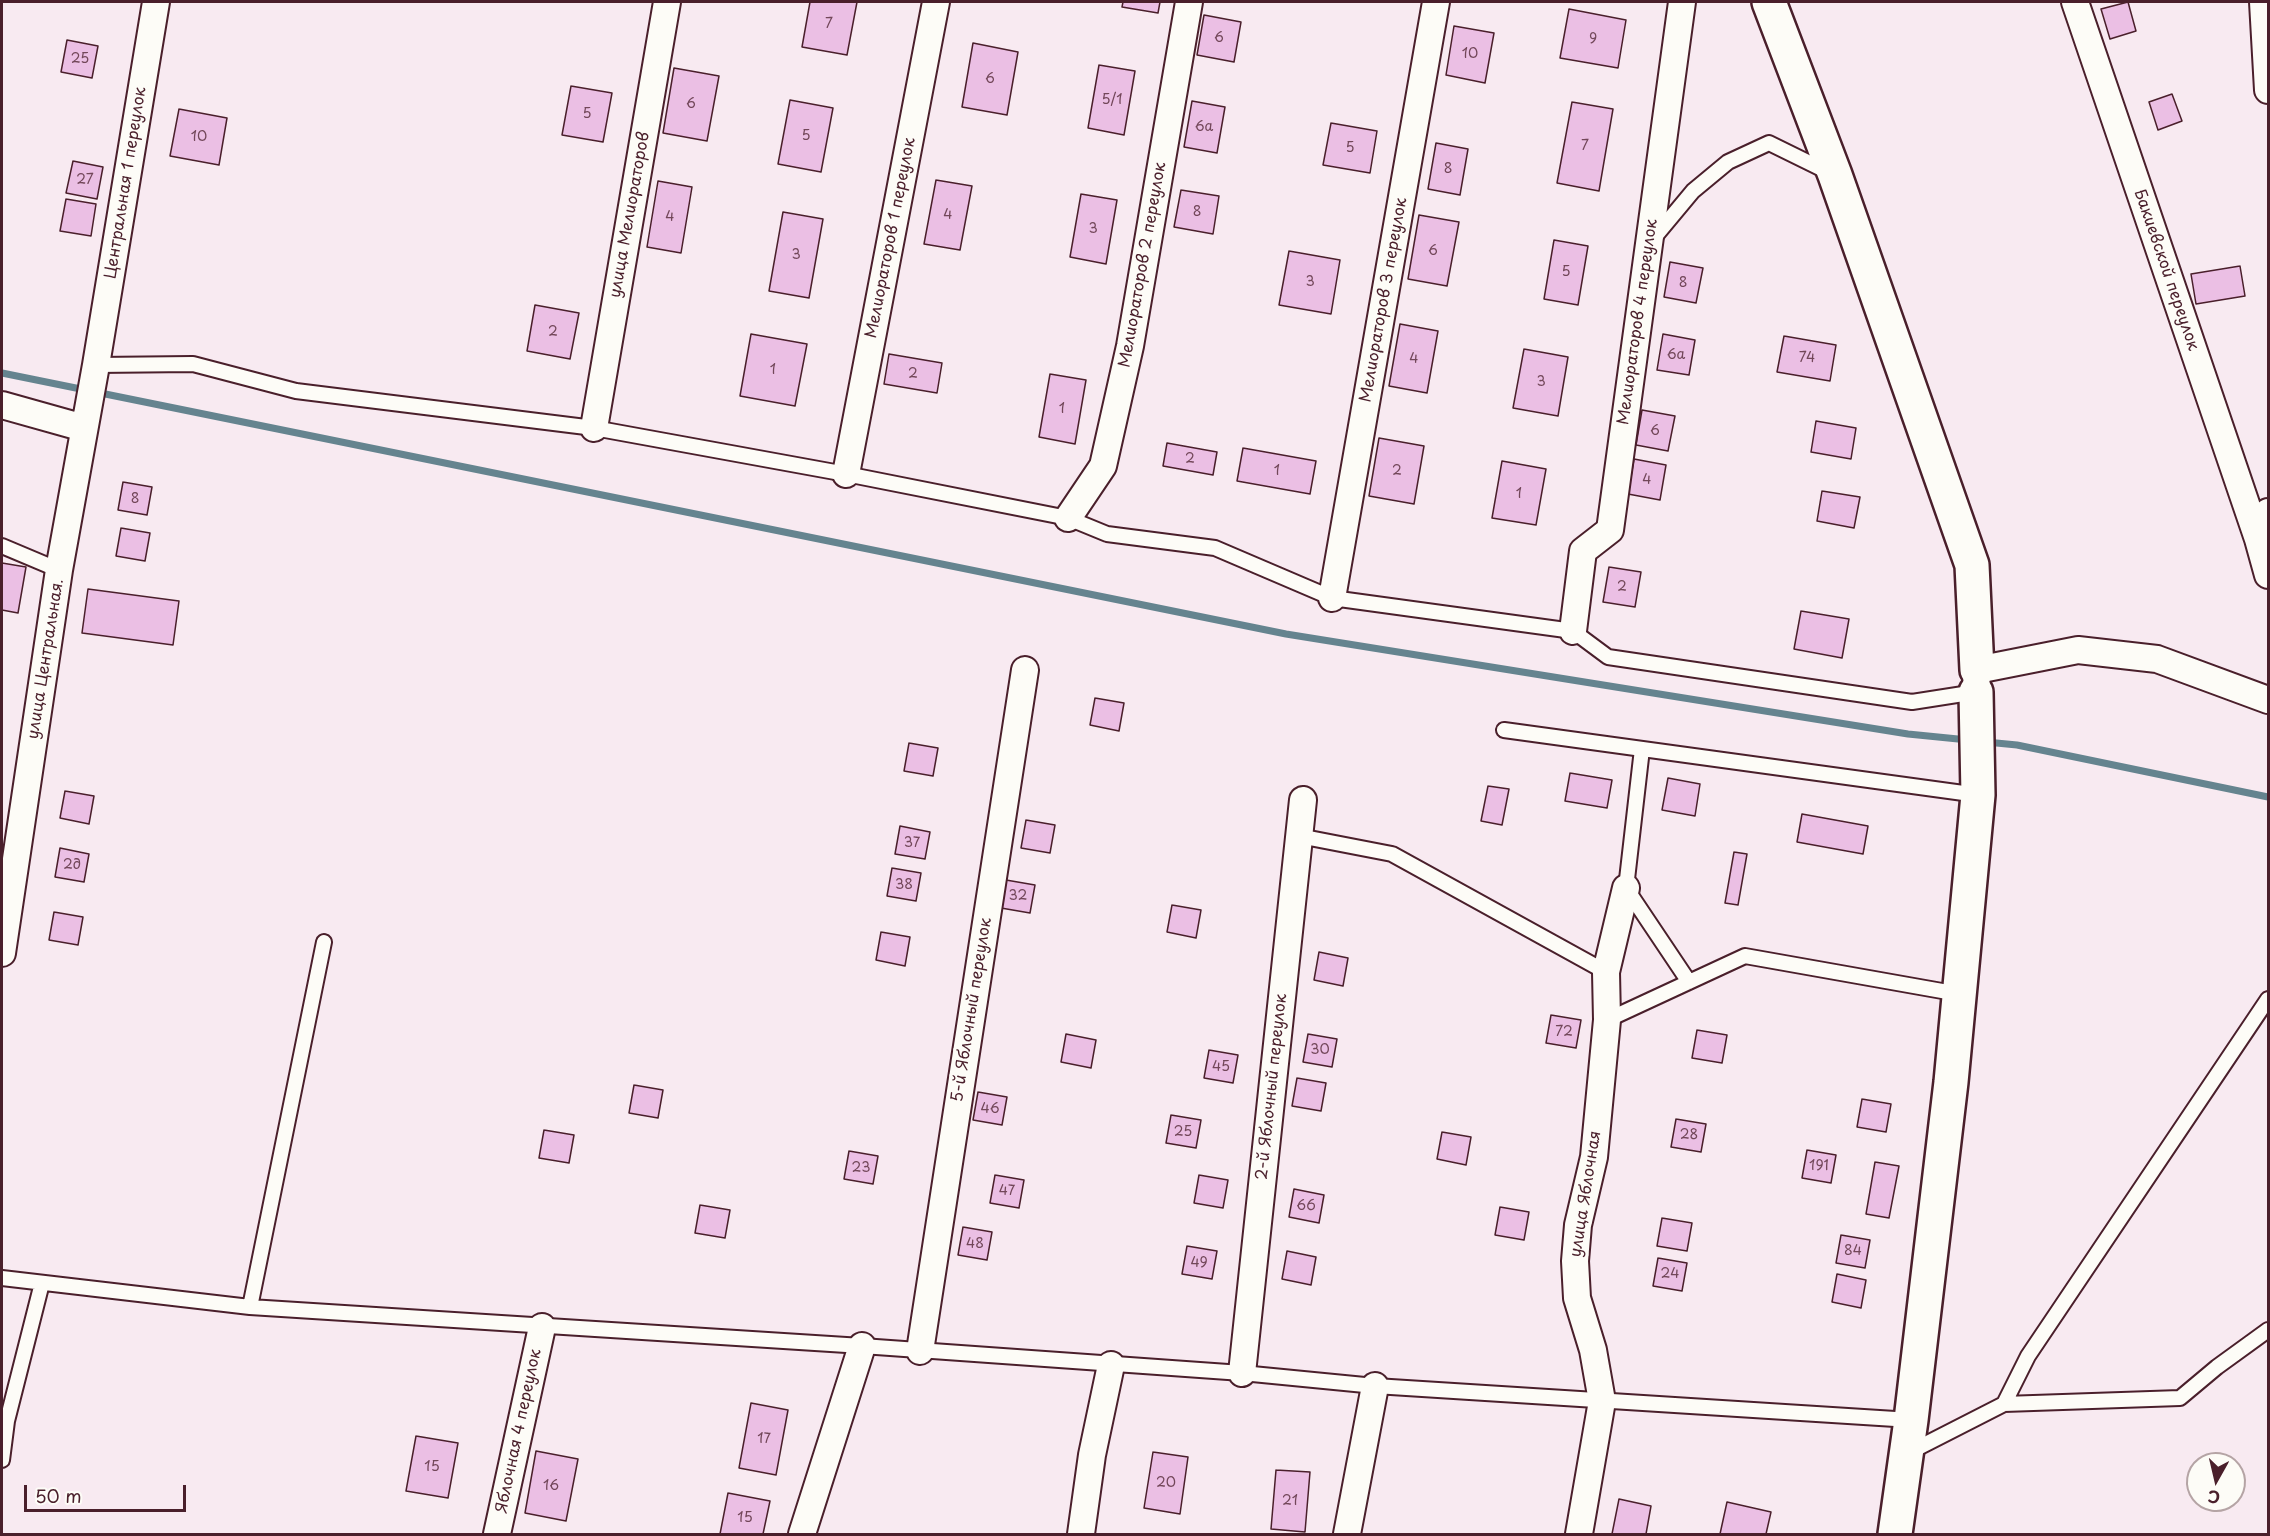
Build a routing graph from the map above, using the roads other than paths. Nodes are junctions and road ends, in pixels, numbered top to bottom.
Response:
1 (156, 2) edge
2 (667, 2) edge
3 (936, 2) edge
4 (1189, 2) edge
5 (1436, 2) edge
6 (1682, 2) edge
7 (1769, 2) edge
8 (2075, 2) edge
9 (2264, 2) edge
10 (2268, 90) edge
11 (1834, 175) junction
12 (1648, 245) junction
13 (96, 365) junction
14 (2, 405) edge
15 (84, 428) junction
16 (594, 428) junction
17 (846, 474) junction
18 (2268, 512) edge
19 (1068, 518) junction
20 (2258, 539) junction
21 (2, 546) edge
22 (59, 570) junction
23 (2268, 575) edge
24 (1332, 598) junction
25 (1573, 631) junction
26 (1025, 670) dead end
27 (1977, 681) junction
28 (2268, 700) edge
29 (1504, 730) dead end
30 (1642, 749) junction
31 (1978, 795) junction
32 (1303, 800) dead end
33 (1299, 836) junction
34 (1626, 888) junction
35 (324, 942) dead end
36 (2, 953) edge
37 (1606, 972) junction
38 (1689, 982) junction
39 (1959, 994) junction
40 (2268, 999) edge
41 (1607, 1020) junction
42 (2, 1278) edge
43 (42, 1283) junction
44 (250, 1308) junction
45 (542, 1327) junction
46 (2268, 1330) edge
47 (862, 1346) junction
48 (920, 1351) junction
49 (1111, 1365) junction
50 (1242, 1373) junction
51 (1375, 1386) junction
52 (1602, 1401) junction
53 (2004, 1404) junction
54 (1911, 1420) junction
55 (1907, 1453) junction
56 (2, 1460) edge
57 (497, 1534) edge
58 (802, 1534) edge
59 (1081, 1534) edge
60 (1347, 1534) edge
61 (1580, 1534) edge
62 (1895, 1534) edge

1 - 13 street, Центральная 1 переулок
2 - 16 street, улица Мелиораторов
3 - 17 street, Мелиораторов 1 переулок
4 - 19 street, Мелиораторов 2 переулок
5 - 24 street, Мелиораторов 3 переулок
6 - 12 street, Мелиораторов 4 переулок
7 - 11 street
8 - 20 street, Бакиевской переулок
9 - 10 street
11 - 12 lane
11 - 27 street
12 - 25 street, Мелиораторов 4 переулок
13 - 15 street, улица Центральная.
13 - 16 lane
14 - 15 street
15 - 22 street, улица Центральная.
16 - 17 lane
17 - 19 lane
18 - 20 street
19 - 24 lane
20 - 23 street, Бакиевской переулок
21 - 22 lane
22 - 36 street, улица Центральная.
24 - 25 lane
25 - 27 lane
26 - 48 street, 5-й Яблочный переулок
27 - 28 street
27 - 31 street
29 - 30 lane
30 - 31 lane
30 - 34 lane
31 - 39 street
32 - 33 street, 2-й Яблочный переулок
33 - 37 lane
33 - 50 street, 2-й Яблочный переулок
34 - 37 street, улица Яблочная
34 - 38 lane
35 - 44 lane
37 - 41 street, улица Яблочная
38 - 39 lane
38 - 41 lane
39 - 54 street
40 - 53 lane
41 - 52 street, улица Яблочная
42 - 43 lane
43 - 44 lane
43 - 56 lane
44 - 45 lane
45 - 47 lane
45 - 57 street, Яблочная 4 переулок
46 - 53 lane
47 - 48 lane
47 - 58 street
48 - 49 lane
49 - 50 lane
49 - 59 street
50 - 51 lane
51 - 52 lane
51 - 60 street
52 - 54 lane
52 - 61 street, улица Яблочная
53 - 55 lane
54 - 55 street
55 - 62 street

